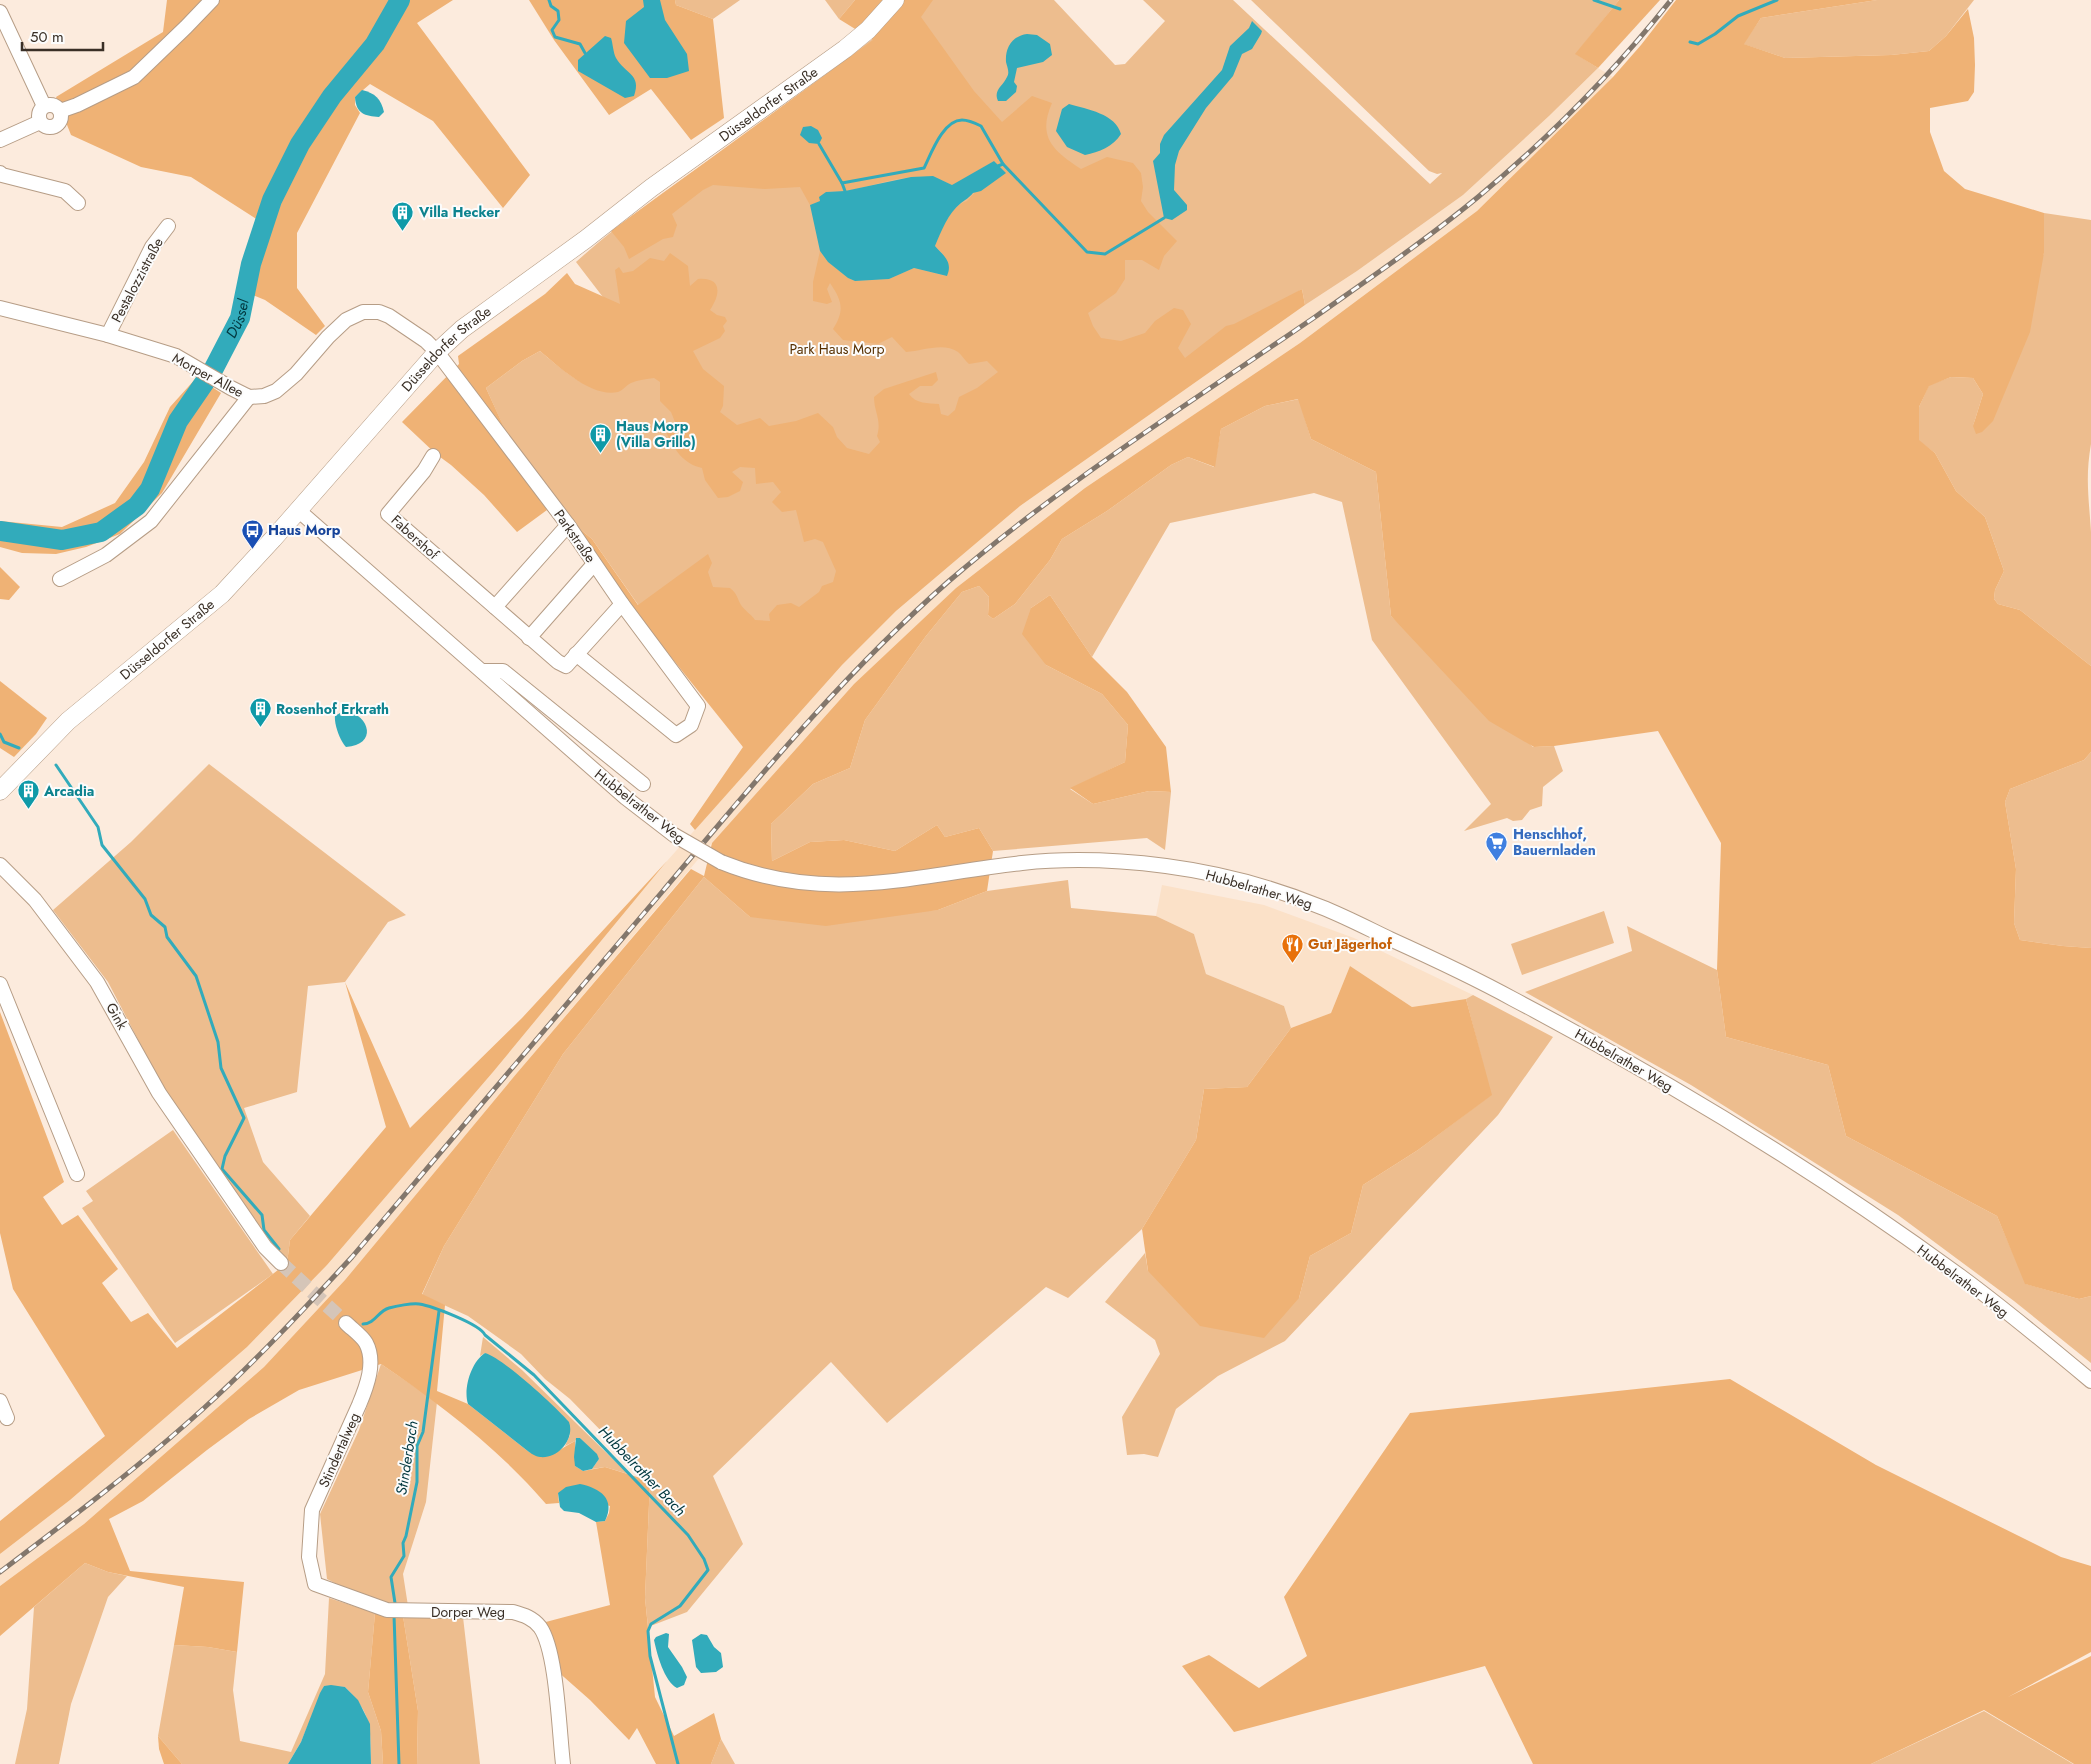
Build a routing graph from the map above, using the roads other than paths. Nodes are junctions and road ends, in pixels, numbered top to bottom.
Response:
1 (212, 0) edge
2 (895, 0) edge
3 (0, 12) edge
4 (44, 106) junction
5 (60, 111) junction
6 (40, 122) junction
7 (0, 140) edge
8 (0, 173) edge
9 (78, 202) dead end
10 (168, 226) dead end
11 (0, 308) edge
12 (108, 335) junction
13 (436, 352) junction
14 (249, 397) junction
15 (433, 456) dead end
16 (298, 510) junction
17 (568, 525) junction
18 (594, 564) junction
19 (60, 579) dead end
20 (622, 604) junction
21 (495, 607) junction
22 (530, 638) junction
23 (576, 654) junction
24 (482, 671) junction
25 (643, 784) dead end
26 (0, 791) edge
27 (0, 865) edge
28 (0, 984) edge
29 (77, 1174) dead end
30 (282, 1263) tunnel mouth
31 (346, 1323) tunnel mouth
32 (2091, 1381) edge
33 (0, 1401) edge
34 (8, 1418) dead end
35 (315, 1584) joint
36 (563, 1764) edge

1 - 5 street
2 - 13 main road, Düsseldorfer Straße
3 - 4 street
4 - 5 street
4 - 6 street
5 - 6 street
6 - 7 street
8 - 9 street
10 - 12 street, Pestalozzistraße
11 - 12 street, Morper Allee
12 - 14 street, Morper Allee
13 - 14 street, Morper Allee
13 - 16 main road, Düsseldorfer Straße
13 - 17 street, Parkstraße
14 - 19 street
15 - 21 street, Fabershof
16 - 24 street, Hubbelrather Weg
16 - 26 main road, Düsseldorfer Straße
17 - 18 street, Parkstraße
17 - 21 street
18 - 20 street, Parkstraße
18 - 22 street
20 - 23 street, Fabershof
20 - 23 street, Parkstraße
21 - 22 street, Fabershof
22 - 23 street, Fabershof
24 - 25 street, Hubbelrather Weg
24 - 32 street, Hubbelrather Weg, bridge
27 - 30 street, Gink
28 - 29 street
31 - 35 street, Stindertalweg
33 - 34 street
35 - 36 street, Dorper Weg

